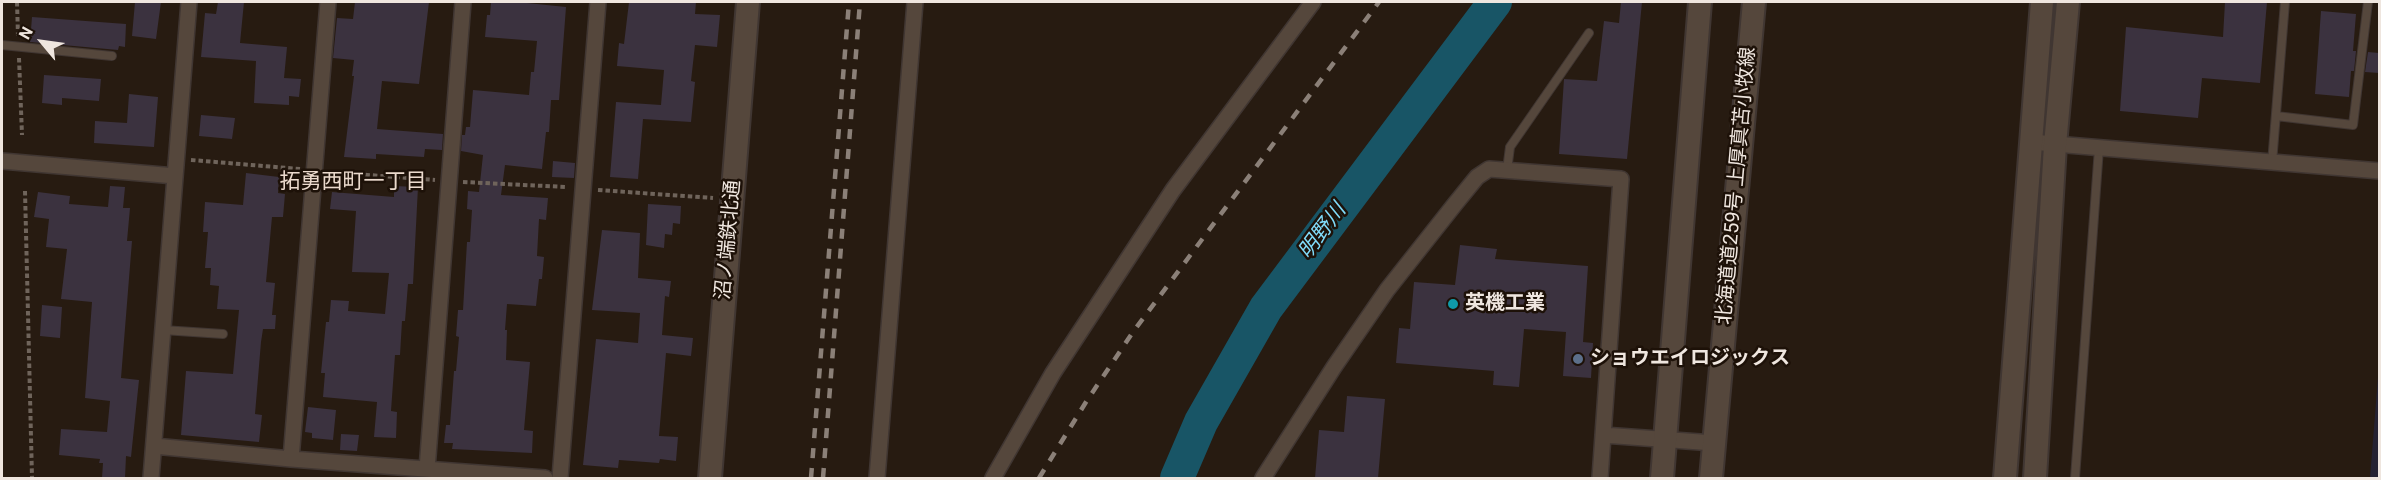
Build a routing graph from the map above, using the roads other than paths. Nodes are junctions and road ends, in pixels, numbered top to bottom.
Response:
1 (189, 2) edge
2 (328, 2) edge
3 (464, 2) edge
4 (598, 2) edge
5 (748, 2) edge
6 (915, 2) edge
7 (1313, 2) edge
8 (1700, 2) edge
9 (1754, 2) edge
10 (2042, 2) edge
11 (2068, 2) edge
12 (2285, 2) edge
13 (2368, 2) edge
14 (1589, 33) dead end
15 (2, 45) edge
16 (112, 56) dead end
17 (2276, 116) junction
18 (2031, 142) junction
19 (2055, 145) junction
20 (2099, 148) junction
21 (2, 161) edge
22 (2272, 163) junction
23 (1507, 170) junction
24 (2379, 171) edge
25 (175, 176) junction
26 (163, 330) junction
27 (223, 334) dead end
28 (1603, 435) junction
29 (1666, 440) junction
30 (1714, 443) junction
31 (154, 447) junction
32 (291, 459) junction
33 (428, 469) junction
34 (151, 478) edge
35 (545, 478) edge
36 (560, 478) edge
37 (710, 478) edge
38 (877, 478) edge
39 (993, 478) edge
40 (1263, 478) edge
41 (1600, 478) edge
42 (1662, 478) edge
43 (1711, 478) edge
44 (2005, 478) edge
45 (2035, 478) edge
46 (2074, 478) edge

1 - 25 street
2 - 32 street
3 - 33 street
4 - 36 street
5 - 37 street, 沼ノ端鉄北通
6 - 38 street
7 - 39 street
8 - 29 street
9 - 30 street, 北海道道259号 上厚真苫小牧線
10 - 18 street
11 - 19 street
12 - 17 lane
13 - 17 lane
14 - 23 lane
15 - 16 lane
17 - 22 lane
18 - 19 street
18 - 44 street
19 - 20 street
19 - 45 street
20 - 22 street
20 - 46 lane
21 - 25 street
22 - 24 street
23 - 28 street
23 - 40 street
25 - 26 street
26 - 27 lane
26 - 31 street
28 - 29 street
28 - 41 street
29 - 30 street
29 - 42 street
30 - 43 street, 北海道道259号 上厚真苫小牧線
31 - 32 street
31 - 34 street
32 - 33 street
33 - 35 street

